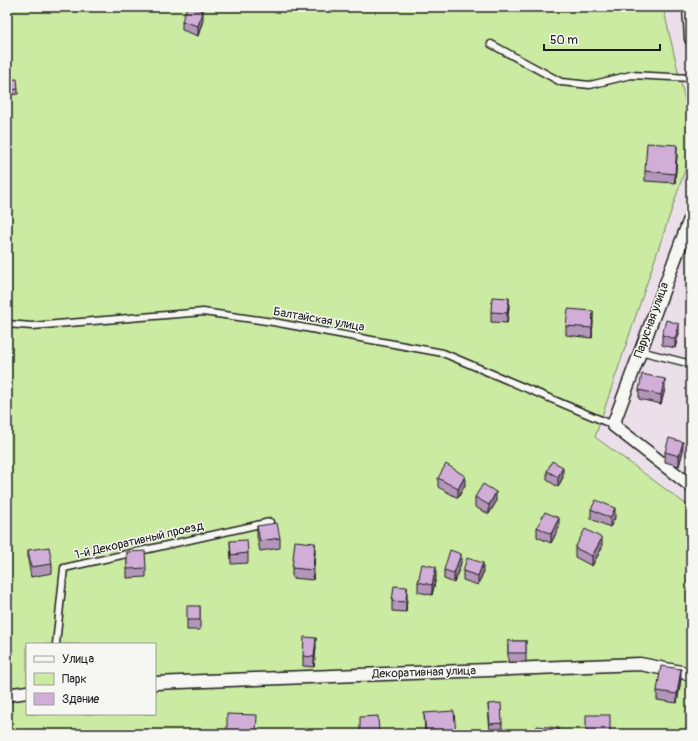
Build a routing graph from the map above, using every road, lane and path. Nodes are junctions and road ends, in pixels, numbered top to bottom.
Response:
1 (689, 7) edge
2 (691, 39) edge
3 (490, 44) dead end
4 (691, 78) edge
5 (691, 216) edge
6 (687, 239) edge
7 (7, 324) edge
8 (640, 351) junction
9 (691, 364) edge
10 (613, 425) junction
11 (691, 486) edge
12 (270, 522) dead end
13 (56, 643) edge
14 (691, 674) edge
15 (156, 683) edge
16 (26, 692) edge
17 (7, 695) edge

1 - 2 street
3 - 4 lane
5 - 6 street, Парусная улица
6 - 8 street, Парусная улица
7 - 10 lane, Балтайская улица
8 - 9 lane
8 - 10 street, Парусная улица
10 - 11 street
12 - 13 lane, 1-й Декоративный проезд
14 - 15 street, Декоративная улица
16 - 17 street

